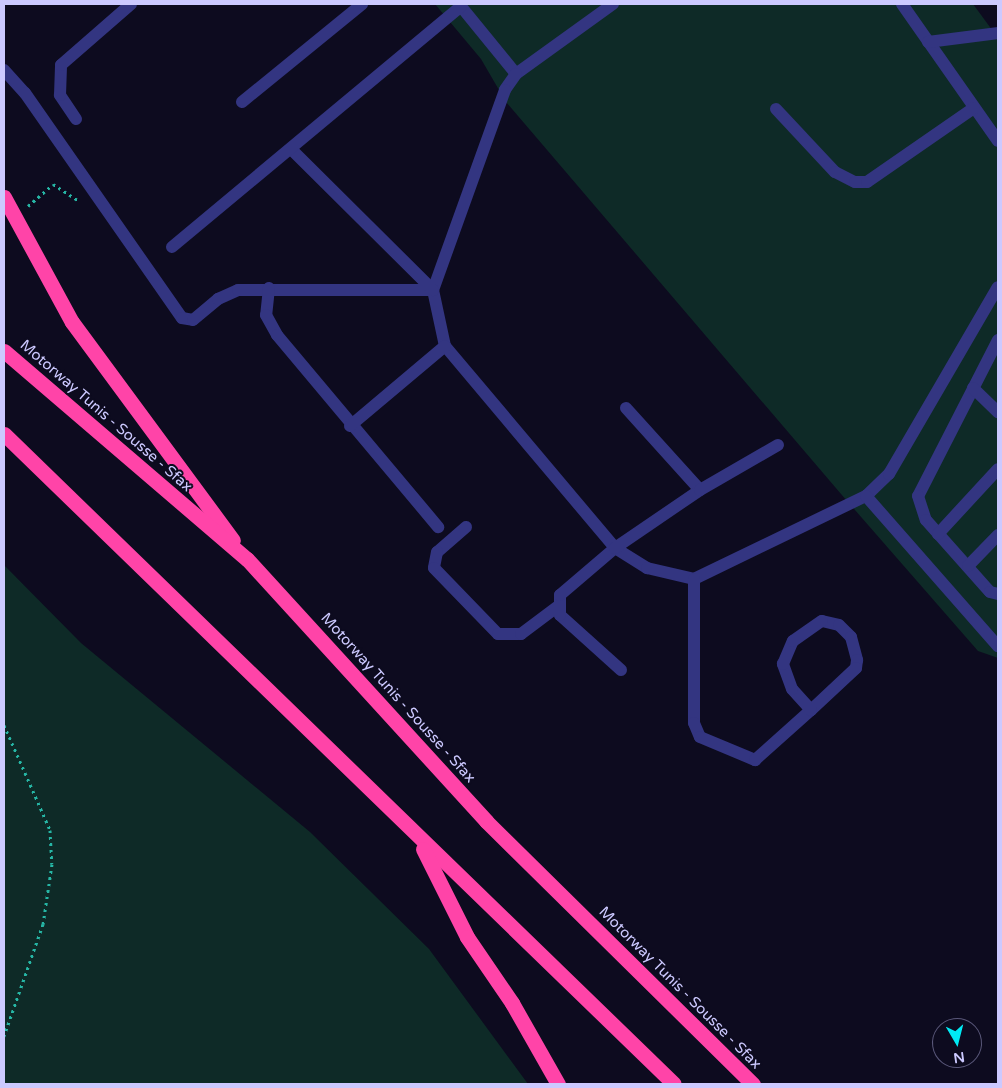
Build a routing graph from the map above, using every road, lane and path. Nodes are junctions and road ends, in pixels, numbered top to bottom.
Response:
1 (132, 4) edge
2 (362, 4) edge
3 (613, 4) edge
4 (902, 4) edge
5 (460, 5) edge
6 (998, 33) edge
7 (928, 42) junction
8 (4, 70) edge
9 (516, 74) junction
10 (242, 102) dead end
11 (776, 108) dead end
12 (974, 108) junction
13 (76, 119) dead end
14 (998, 141) edge
15 (292, 150) junction
16 (60, 187) dead end
17 (4, 197) edge
18 (25, 209) dead end
19 (172, 246) dead end
20 (998, 287) edge
21 (269, 288) junction
22 (433, 290) junction
23 (998, 340) edge
24 (445, 346) junction
25 (4, 351) edge
26 (973, 388) junction
27 (995, 404) edge
28 (626, 408) dead end
29 (350, 426) junction
30 (4, 434) edge
31 (778, 445) dead end
32 (998, 469) edge
33 (700, 490) junction
34 (866, 496) junction
35 (438, 527) dead end
36 (466, 527) dead end
37 (938, 534) junction
38 (998, 535) edge
39 (615, 548) junction
40 (247, 559) junction
41 (968, 566) junction
42 (694, 579) junction
43 (998, 594) edge
44 (557, 607) junction
45 (998, 646) edge
46 (621, 670) dead end
47 (811, 710) junction
48 (4, 725) edge
49 (421, 843) junction
50 (4, 1036) edge
51 (558, 1084) edge
52 (674, 1084) edge
53 (753, 1084) edge

1 - 13 street
2 - 10 street
3 - 9 street
4 - 7 street
5 - 9 street
5 - 15 street
6 - 7 street
7 - 12 street
8 - 21 street
9 - 22 street
11 - 12 street
12 - 14 street
15 - 19 street
15 - 22 street
16 - 18 path
17 - 40 highway
20 - 34 street
21 - 22 street
21 - 29 street
22 - 24 street
23 - 26 street
24 - 29 street
24 - 39 street
25 - 40 highway, Motorway Tunis - Sousse - Sfax
26 - 27 street
26 - 37 street
28 - 33 street
29 - 35 street
30 - 49 highway
31 - 33 street
32 - 37 street
33 - 39 street
34 - 42 street
34 - 45 street
36 - 44 street
37 - 41 street
38 - 41 street
39 - 42 street
39 - 44 street
40 - 53 highway, Motorway Tunis - Sousse - Sfax
41 - 43 street
42 - 47 street
44 - 46 street
47 - 47 street
48 - 50 path
49 - 51 highway
49 - 52 highway

